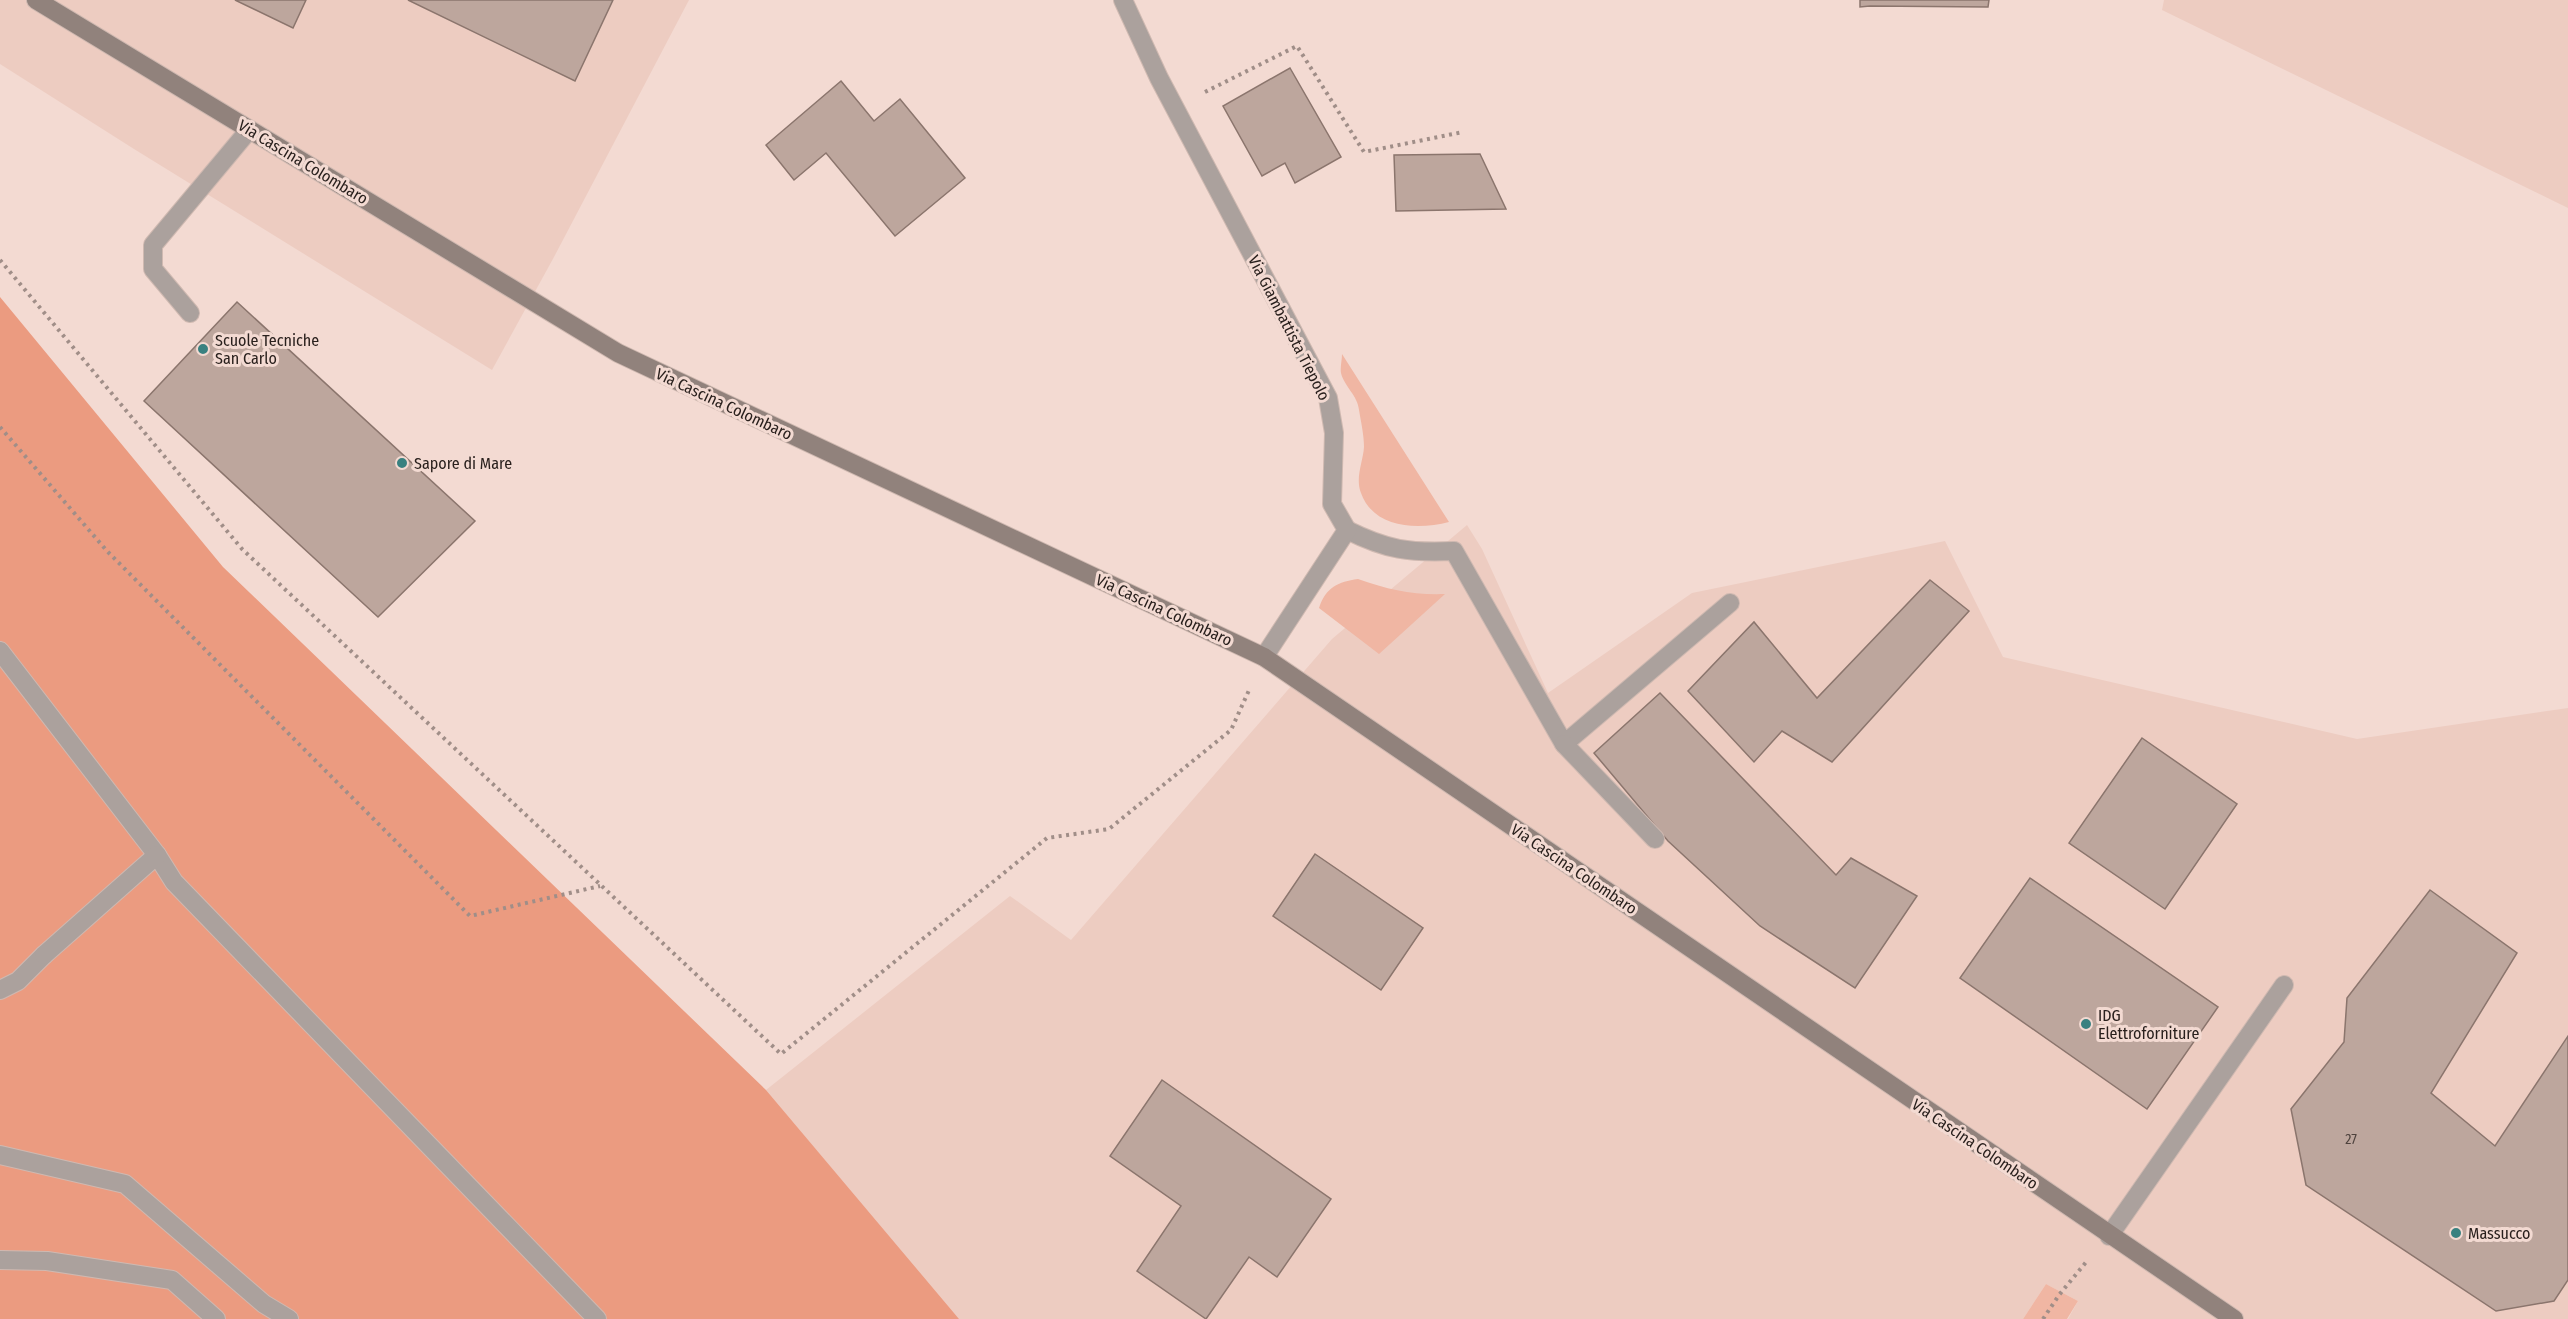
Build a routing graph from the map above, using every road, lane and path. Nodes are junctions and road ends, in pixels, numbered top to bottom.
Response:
1 (36, 0) edge
2 (1123, 0) edge
3 (1174, 107) junction
4 (249, 130) junction
5 (1463, 132) dead end
6 (0, 260) edge
7 (190, 313) dead end
8 (0, 427) edge
9 (1347, 530) junction
10 (1730, 603) dead end
11 (0, 651) edge
12 (1264, 657) junction
13 (1564, 744) junction
14 (1655, 839) dead end
15 (156, 855) junction
16 (601, 885) junction
17 (2284, 985) dead end
18 (0, 990) edge
19 (0, 1155) edge
20 (2109, 1236) junction
21 (0, 1260) edge
22 (216, 1319) edge
23 (289, 1319) edge
24 (597, 1319) edge
25 (2043, 1319) edge
26 (2234, 1319) edge

1 - 4 main road, Via Cascina Colombaro
2 - 3 street, Via Giambattista Tiepolo
3 - 5 path
3 - 9 street, Via Giambattista Tiepolo
4 - 7 street
4 - 12 main road, Via Cascina Colombaro
6 - 16 path
8 - 16 path
9 - 12 street
9 - 13 street
10 - 13 street
11 - 15 street
12 - 16 path
12 - 20 main road, Via Cascina Colombaro
13 - 14 street
15 - 18 street
15 - 24 street
17 - 20 street
19 - 23 street
20 - 25 path
20 - 26 main road, Via Cascina Colombaro
21 - 22 street

